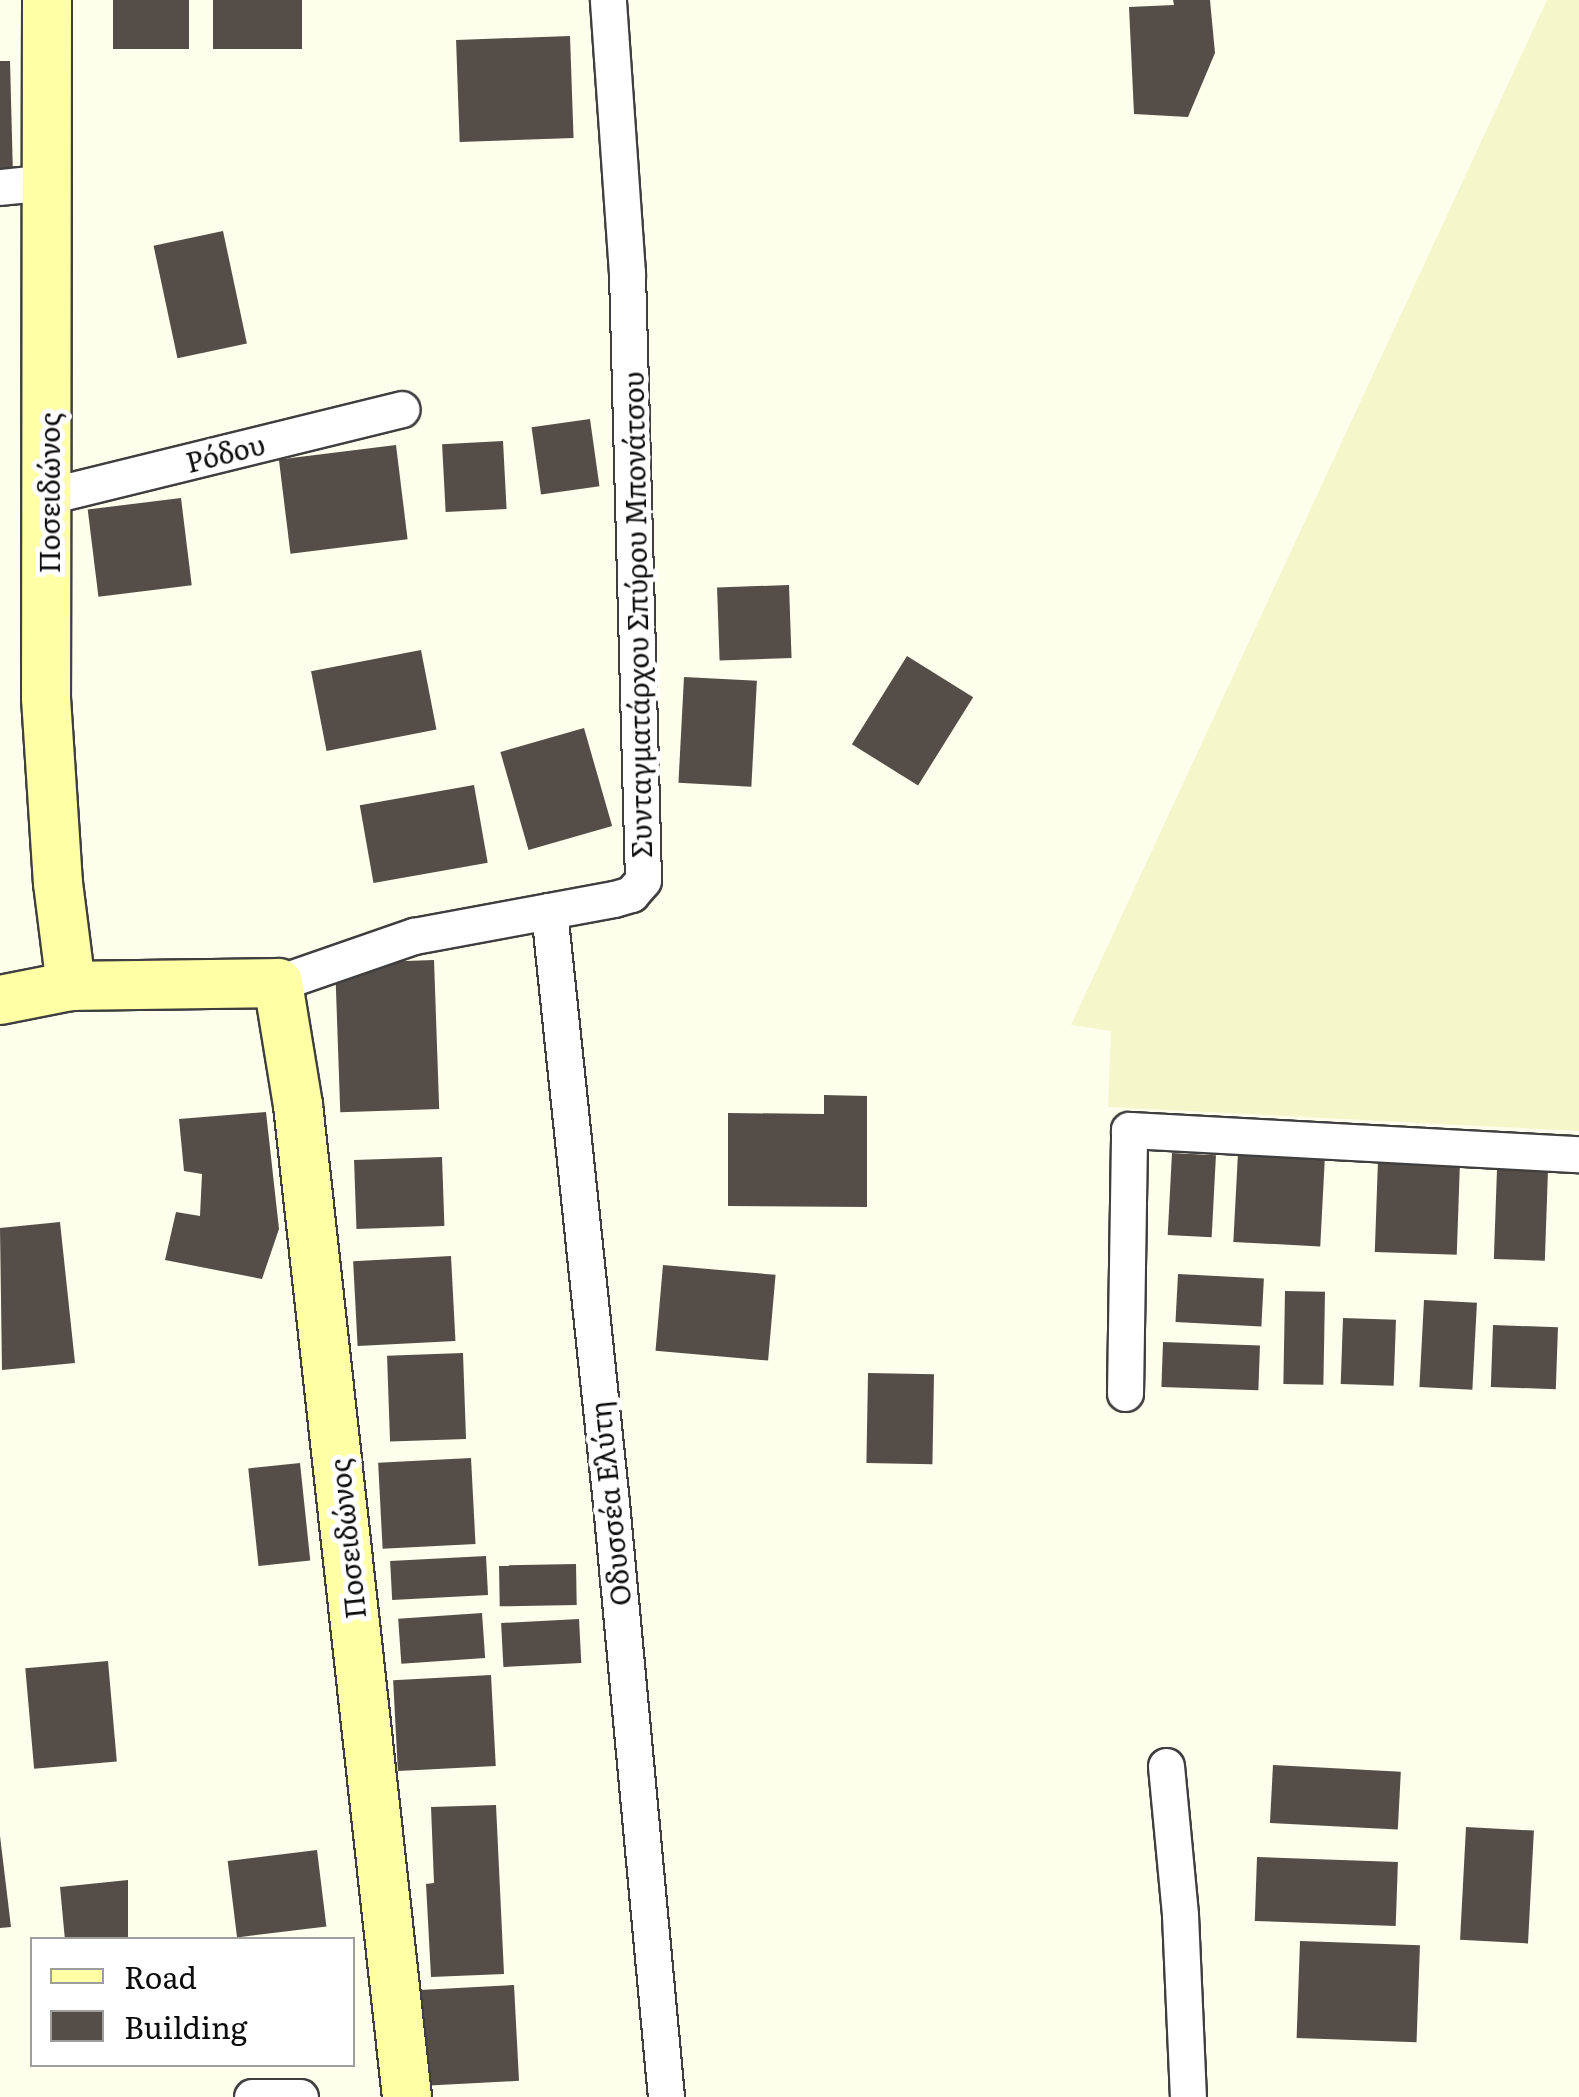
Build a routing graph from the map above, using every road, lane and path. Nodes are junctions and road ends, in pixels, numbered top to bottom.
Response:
1 (46, 0) edge
2 (608, 0) edge
3 (49, 182) junction
4 (0, 187) edge
5 (401, 409) dead end
6 (48, 496) junction
7 (548, 911) junction
8 (278, 982) junction
9 (71, 986) junction
10 (0, 1000) edge
11 (1579, 1154) edge
12 (1126, 1393) dead end
13 (1166, 1766) dead end
14 (252, 2097) edge
15 (300, 2097) edge
16 (407, 2097) edge
17 (666, 2097) edge
18 (1188, 2097) edge

1 - 3 street, Ποσειδώνος
2 - 7 street, Συνταγματάρχου Σπύρου Μπονάτσου
3 - 4 street
3 - 6 street, Ποσειδώνος
5 - 6 street, Ρόδου
6 - 9 street, Ποσειδώνος
7 - 8 street, Συνταγματάρχου Σπύρου Μπονάτσου
7 - 17 street, Οδυσσέα Ελύτη
8 - 9 street, Συνταγματάρχου Σπύρου Μπονάτσου
8 - 16 street, Ποσειδώνος
9 - 10 street, Συνταγματάρχου Σπύρου Μπονάτσου
11 - 12 street
13 - 18 street
14 - 15 street

